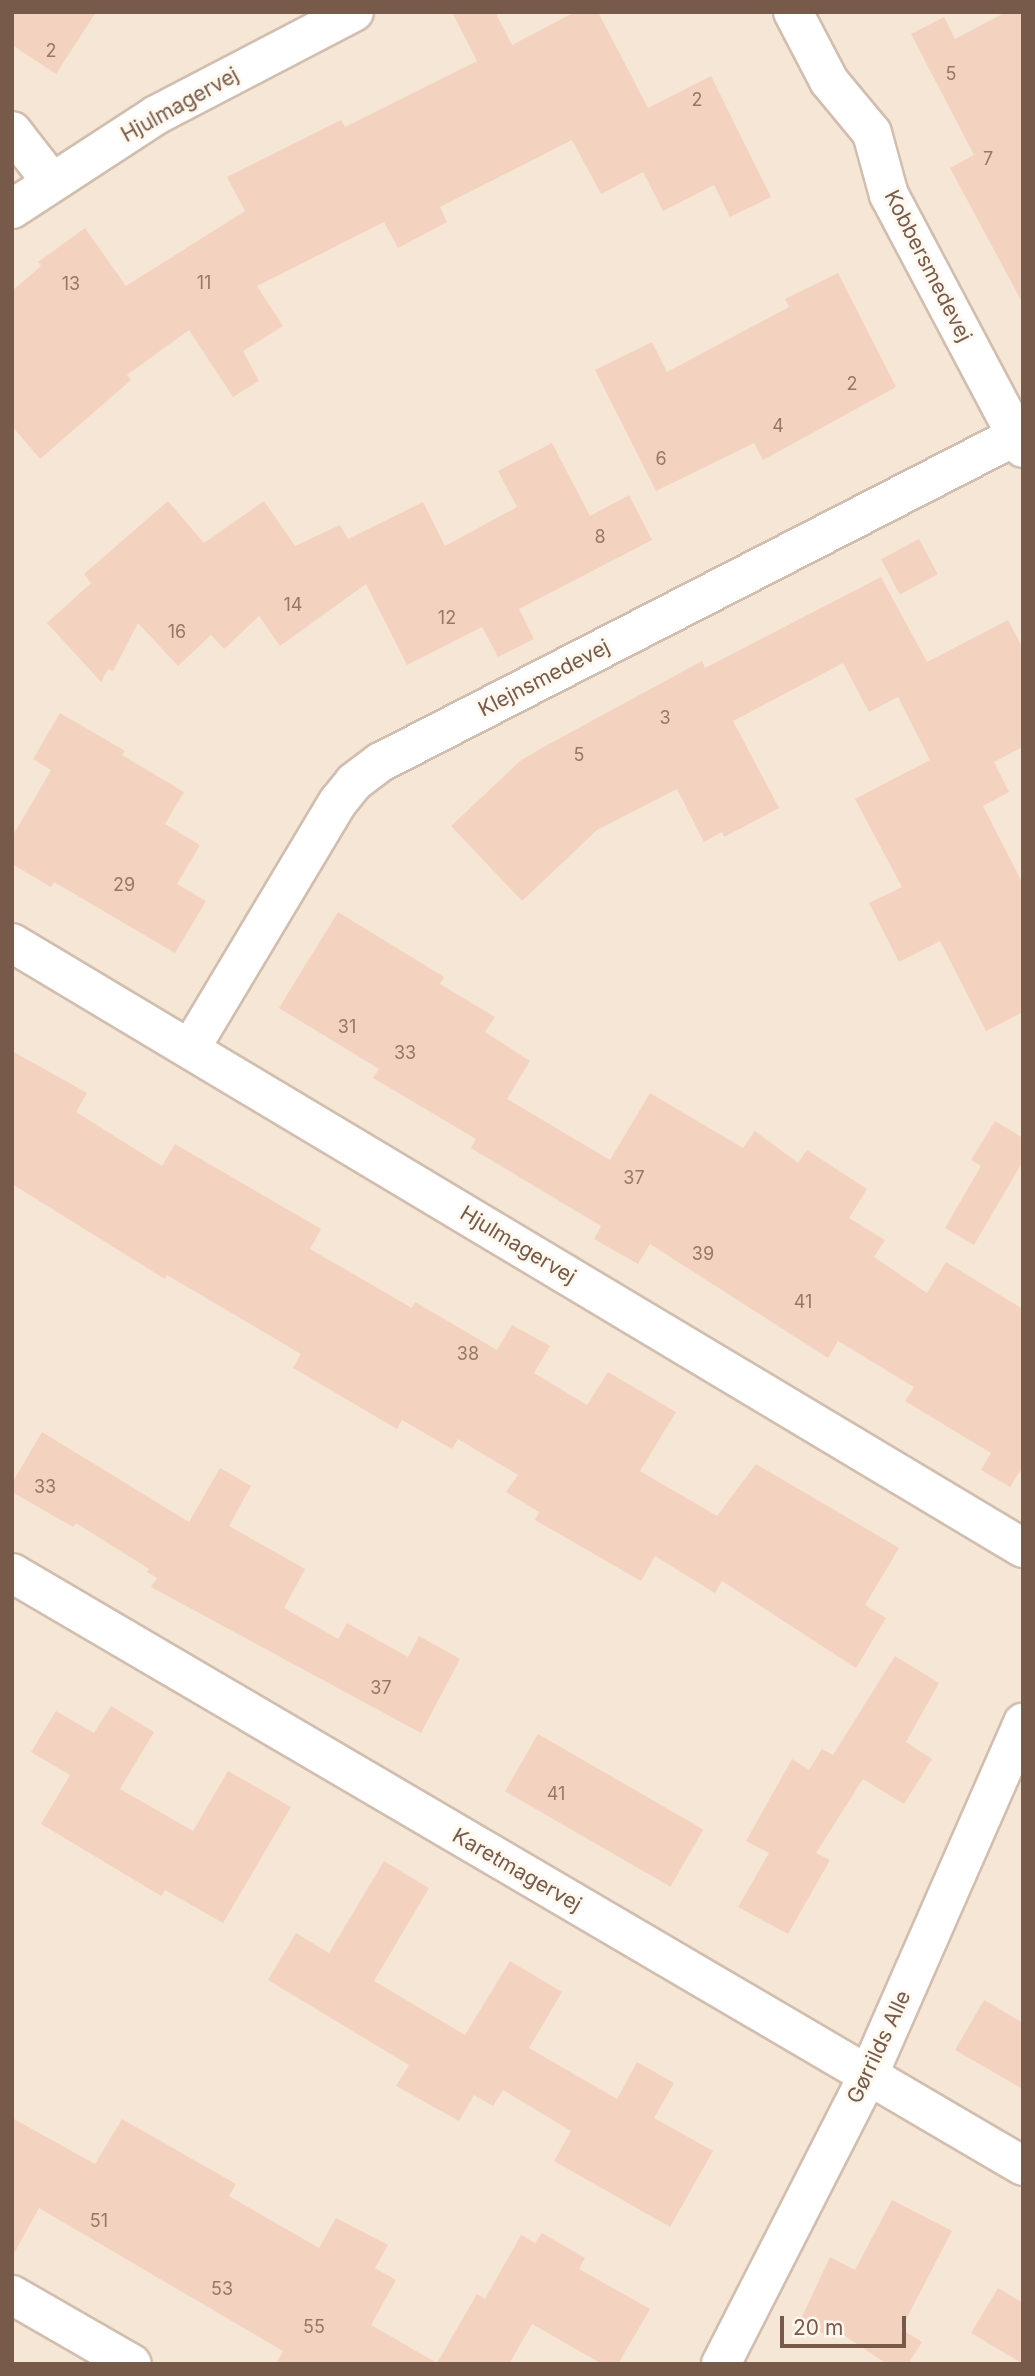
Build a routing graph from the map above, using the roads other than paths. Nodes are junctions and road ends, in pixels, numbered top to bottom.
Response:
1 (354, 12) edge
2 (793, 12) edge
3 (12, 131) edge
4 (51, 181) junction
5 (12, 209) edge
6 (1020, 442) edge
7 (12, 943) edge
8 (190, 1049) junction
9 (1023, 1548) edge
10 (12, 1573) edge
11 (1023, 1723) edge
12 (868, 2076) junction
13 (1023, 2166) edge
14 (12, 2295) edge
15 (132, 2364) edge
16 (721, 2364) edge

1 - 4 street, Hjulmagervej
2 - 6 street, Kobbersmedevej
3 - 4 street
4 - 5 street, Hjulmagervej
6 - 8 street, Klejnsmedevej
7 - 8 street, Hjulmagervej
8 - 9 street, Hjulmagervej
10 - 12 street, Karetmagervej
11 - 12 street, Gørrilds Alle
12 - 13 street, Karetmagervej
12 - 16 street, Gørrilds Alle
14 - 15 street

